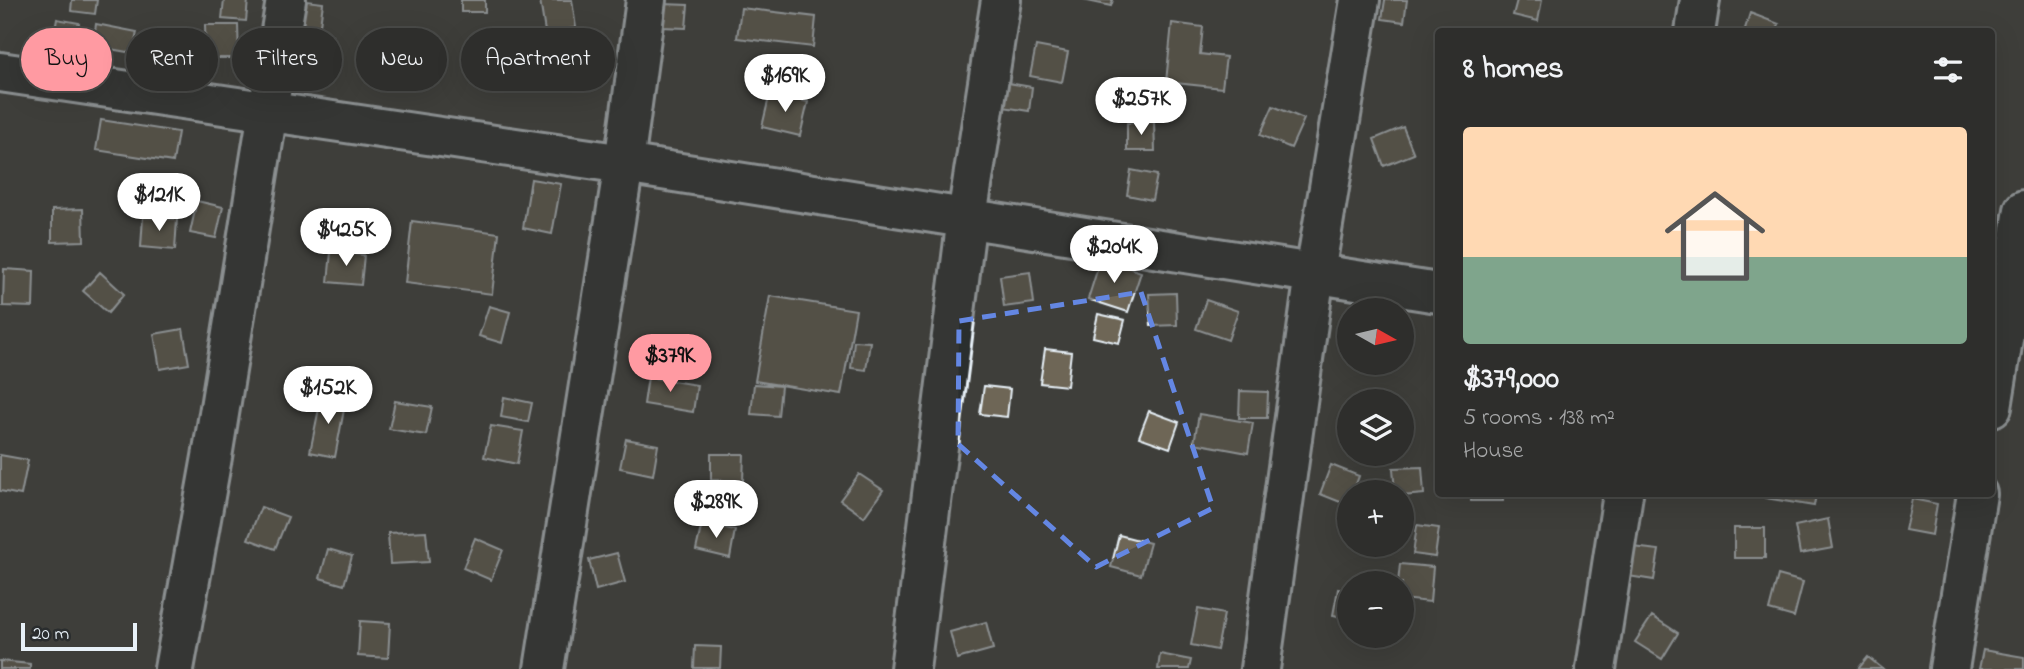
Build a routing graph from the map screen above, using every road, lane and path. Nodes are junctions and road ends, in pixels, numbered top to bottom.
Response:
1 (286, 0) edge
2 (646, 0) edge
3 (1001, 0) edge
4 (1360, 0) edge
5 (1700, 0) edge
6 (1696, 28) edge
7 (0, 72) edge
8 (268, 112) junction
9 (624, 163) junction
10 (2024, 210) edge
11 (967, 218) junction
12 (1315, 272) junction
13 (1435, 292) edge
14 (2000, 393) edge
15 (1623, 497) edge
16 (1977, 497) edge
17 (174, 669) edge
18 (544, 669) edge
19 (910, 669) edge
20 (1260, 669) edge
21 (1596, 669) edge
22 (1949, 669) edge

1 - 8 street
2 - 9 street
3 - 11 street
4 - 12 street
5 - 6 street
7 - 8 street
8 - 9 street
8 - 17 street
9 - 11 street
9 - 18 street
10 - 14 street
11 - 12 street
11 - 19 street
12 - 13 street
12 - 20 street
15 - 21 street
16 - 22 street

